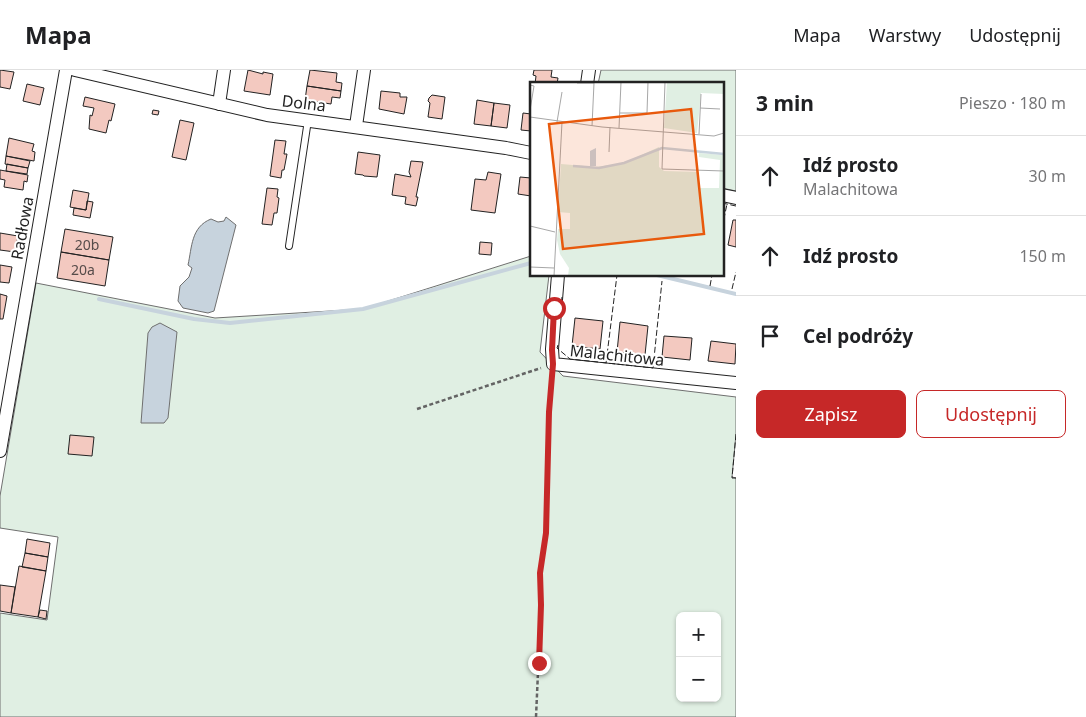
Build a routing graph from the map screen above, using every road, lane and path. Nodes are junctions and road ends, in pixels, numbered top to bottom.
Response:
1 (66, 70) edge
2 (75, 70) edge
3 (224, 70) edge
4 (364, 70) edge
5 (219, 104) junction
6 (308, 120) junction
7 (356, 126) junction
8 (530, 153) edge
9 (289, 246) dead end
10 (558, 276) edge
11 (553, 364) junction
12 (736, 383) edge
13 (417, 409) dead end
14 (0, 451) edge
15 (536, 717) edge

1 - 14 street, Radłowa
2 - 5 street, Dolna
3 - 5 street
4 - 7 street
5 - 6 street, Dolna
6 - 7 street, Dolna
6 - 9 lane
7 - 8 street, Dolna
10 - 11 street, Malachitowa
11 - 12 street, Malachitowa
11 - 13 path
11 - 15 path

